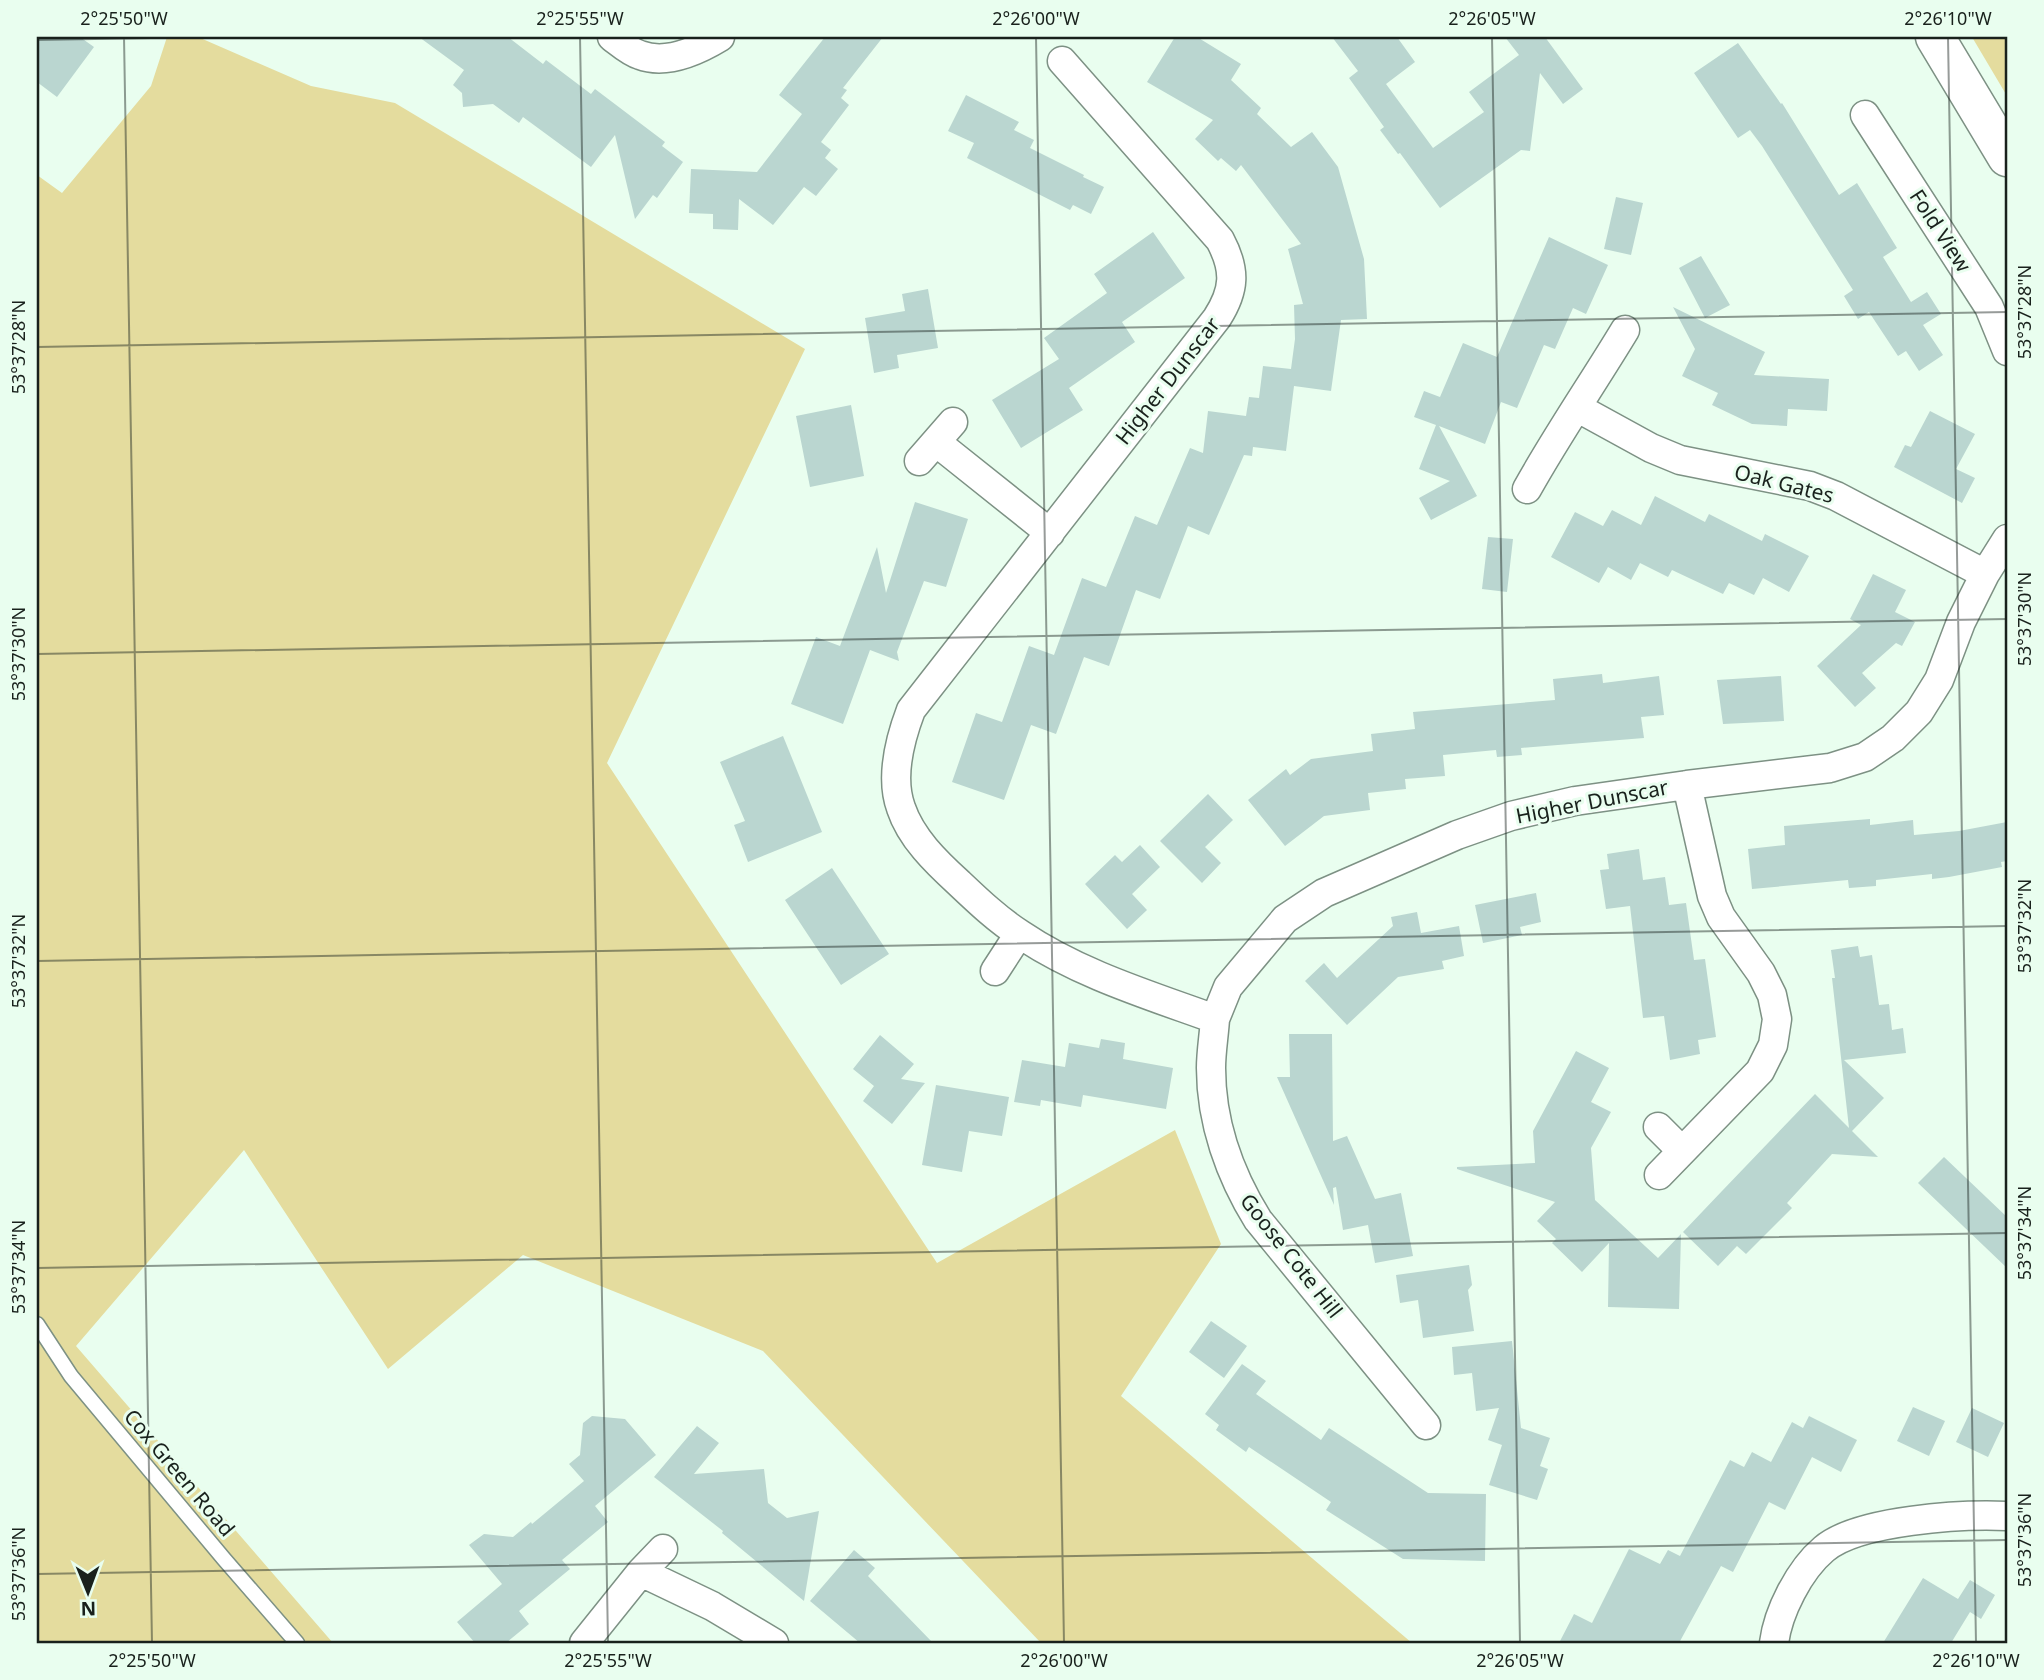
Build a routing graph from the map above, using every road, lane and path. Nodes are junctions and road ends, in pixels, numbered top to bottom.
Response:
1 (612, 37) edge
2 (719, 37) edge
3 (1935, 37) edge
4 (1062, 61) dead end
5 (1865, 115) dead end
6 (2007, 157) edge
7 (1625, 330) dead end
8 (2007, 351) edge
9 (1578, 408) junction
10 (936, 442) dead end
11 (1527, 489) dead end
12 (1050, 533) junction
13 (2007, 539) edge
14 (1985, 574) junction
15 (1687, 785) junction
16 (1019, 934) junction
17 (995, 971) dead end
18 (1215, 1019) junction
19 (1658, 1127) dead end
20 (1682, 1152) junction
21 (1659, 1175) dead end
22 (37, 1324) edge
23 (1426, 1425) dead end
24 (2007, 1516) edge
25 (663, 1549) dead end
26 (641, 1572) junction
27 (297, 1643) edge
28 (584, 1643) edge
29 (774, 1643) edge
30 (1774, 1643) edge

1 - 2 street
3 - 6 highway
4 - 12 street, Higher Dunscar
5 - 8 street, Fold View
7 - 9 street
9 - 11 street
9 - 14 street, Oak Gates
10 - 12 street
12 - 16 street, Higher Dunscar
13 - 14 street, Higher Dunscar
14 - 15 street, Higher Dunscar
15 - 18 street, Higher Dunscar
15 - 20 street
16 - 17 street
16 - 18 street, Higher Dunscar
18 - 23 street, Goose Cote Hill
19 - 20 street
20 - 21 street
22 - 27 lane, Cox Green Road
24 - 30 street
25 - 26 street
26 - 28 street
26 - 29 street

